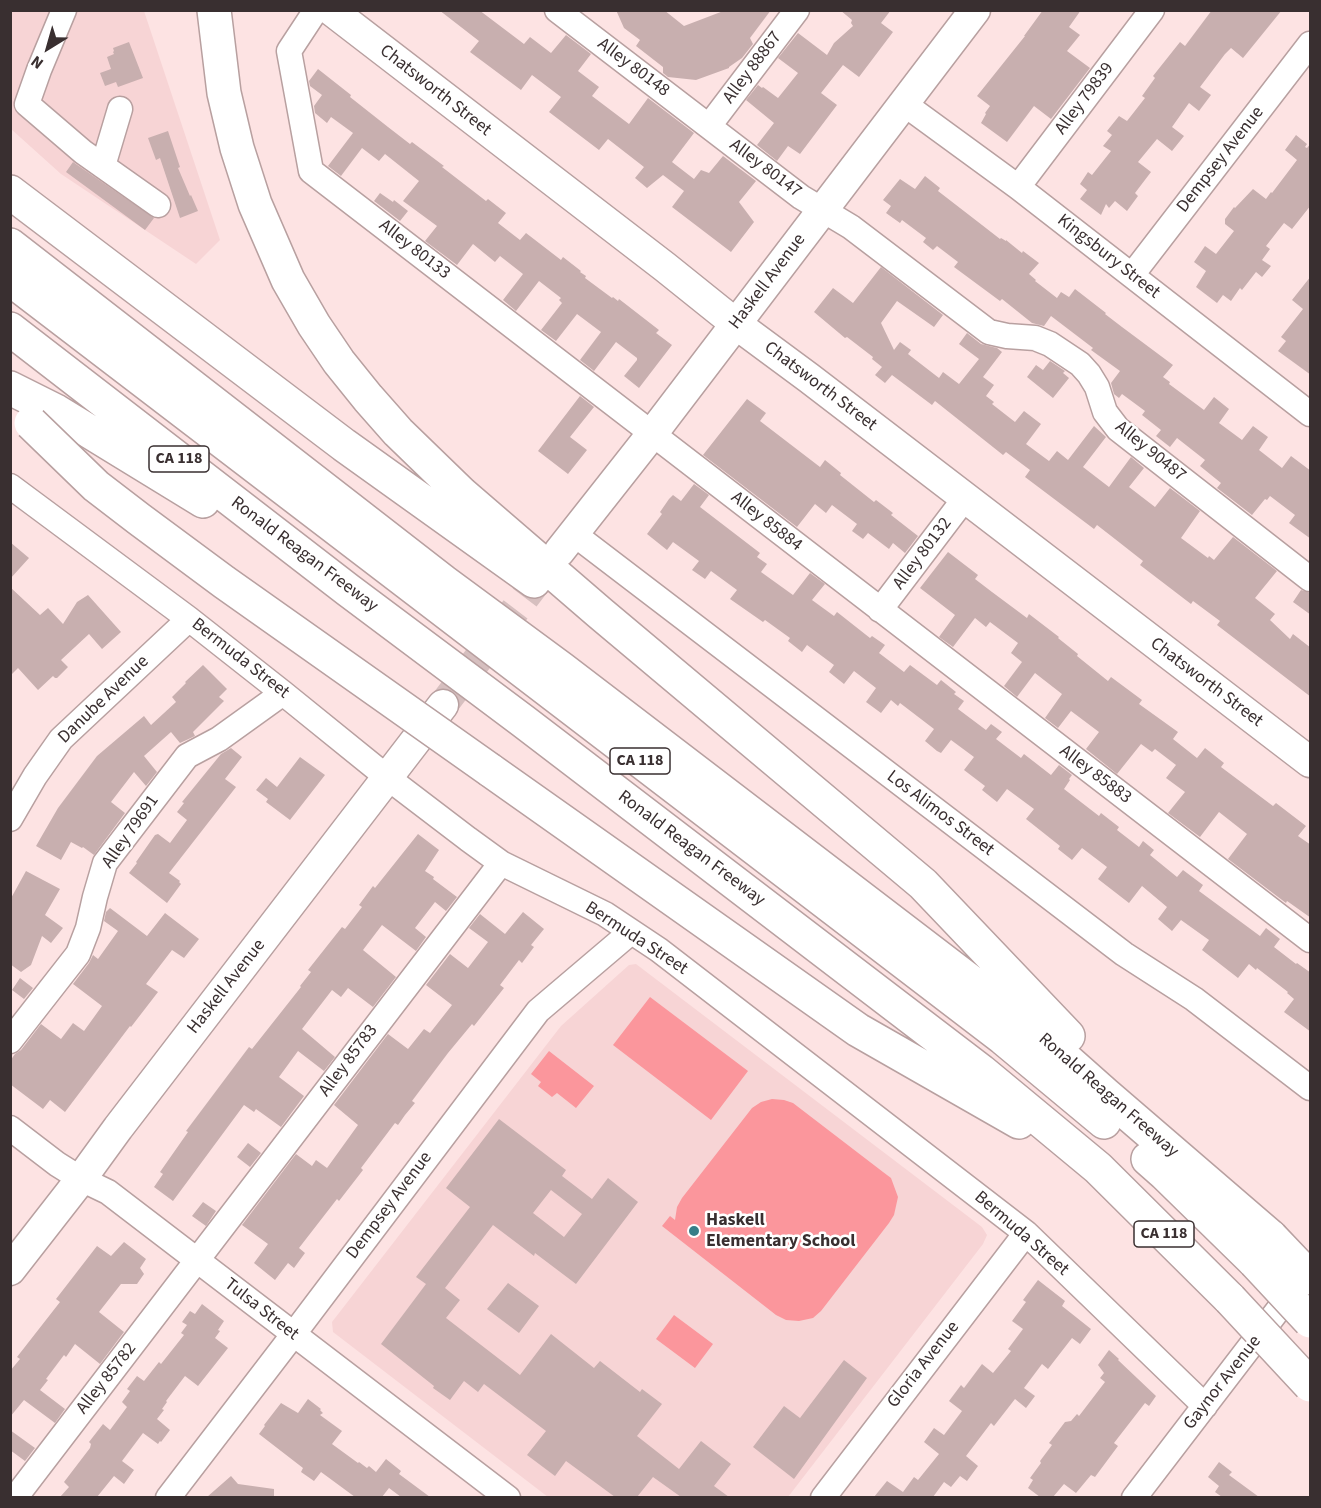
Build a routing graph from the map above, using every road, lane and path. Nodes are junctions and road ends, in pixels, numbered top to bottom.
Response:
1 (64, 10) edge
2 (316, 10) edge
3 (331, 10) edge
4 (557, 10) edge
5 (797, 10) edge
6 (975, 10) edge
7 (1152, 10) edge
8 (214, 18) edge
9 (1311, 44) edge
10 (19, 96) edge
11 (903, 103) junction
12 (120, 109) dead end
13 (709, 126) junction
14 (103, 166) junction
15 (1018, 187) junction
16 (10, 192) edge
17 (158, 205) dead end
18 (823, 210) junction
19 (10, 245) edge
20 (1132, 276) junction
21 (10, 279) edge
22 (736, 324) junction
23 (10, 329) edge
24 (10, 388) edge
25 (10, 396) edge
26 (1311, 414) edge
27 (652, 434) junction
28 (10, 486) edge
29 (965, 498) junction
30 (566, 543) joint
31 (1311, 579) edge
32 (348, 590) junction
33 (880, 610) junction
34 (189, 619) junction
35 (284, 693) junction
36 (443, 705) tunnel mouth
37 (732, 722) junction
38 (1309, 759) edge
39 (388, 778) junction
40 (10, 819) edge
41 (501, 862) junction
42 (631, 932) junction
43 (1311, 940) edge
44 (10, 1041) edge
45 (1311, 1088) edge
46 (10, 1128) edge
47 (1098, 1168) junction
48 (1202, 1177) junction
49 (81, 1179) junction
50 (1026, 1233) junction
51 (1263, 1249) junction
52 (198, 1260) junction
53 (1311, 1268) edge
54 (10, 1270) edge
55 (1311, 1278) edge
56 (1311, 1321) edge
57 (293, 1335) junction
58 (1311, 1385) edge
59 (1204, 1406) junction
60 (15, 1497) edge
61 (168, 1497) edge
62 (508, 1497) edge
63 (823, 1497) edge
64 (1134, 1497) edge

1 - 10 street
2 - 27 street, Alley 80133
3 - 22 main road, Chatsworth Street
4 - 13 street, Alley 80148
5 - 13 street, Alley 88867
6 - 11 main road, Haskell Avenue
7 - 15 street, Alley 79839
8 - 37 highway
9 - 20 street, Dempsey Avenue
10 - 14 street
11 - 15 street, Kingsbury Street
11 - 18 main road, Haskell Avenue
12 - 14 street
13 - 18 street, Alley 80147
14 - 17 street
15 - 20 street, Kingsbury Street
16 - 37 highway
18 - 22 main road, Haskell Avenue
18 - 31 street, Alley 90487
19 - 48 highway, Ronald Reagan Freeway / CA 118
20 - 26 street, Kingsbury Street
21 - 51 highway, CA 118
22 - 27 main road, Haskell Avenue
22 - 29 main road, Chatsworth Street
23 - 32 highway, Ronald Reagan Freeway / CA 118
24 - 32 highway
25 - 47 highway, bridge
27 - 30 main road, Haskell Avenue
27 - 33 street, Alley 85884
28 - 34 street, Bermuda Street
29 - 33 street, Alley 80132
29 - 38 main road, Chatsworth Street
30 - 45 street, Los Alimos Street
32 - 47 highway, Ronald Reagan Freeway / CA 118
33 - 43 street, Alley 85883
34 - 35 street, Bermuda Street
34 - 40 street, Danube Avenue
35 - 39 street, Bermuda Street
35 - 44 street, Alley 79691
36 - 39 main road, Haskell Avenue
37 - 48 highway
39 - 41 street, Bermuda Street
39 - 49 main road, Haskell Avenue
41 - 42 street, Bermuda Street
41 - 52 street, Alley 85783
42 - 50 street, Bermuda Street
42 - 57 street, Dempsey Avenue
46 - 49 street, Tulsa Street
47 - 58 highway, Ronald Reagan Freeway / CA 118, bridge
48 - 51 highway, Ronald Reagan Freeway / CA 118
49 - 52 street, Tulsa Street
49 - 54 main road, Haskell Avenue
50 - 59 street, Bermuda Street
50 - 63 street, Gloria Avenue
51 - 55 highway, Ronald Reagan Freeway / CA 118, bridge
51 - 56 highway, CA 118, bridge
52 - 57 street, Tulsa Street
52 - 60 street, Alley 85782
53 - 59 street, Gaynor Avenue
57 - 61 street, Dempsey Avenue
57 - 62 street, Tulsa Street
59 - 64 street, Gaynor Avenue

